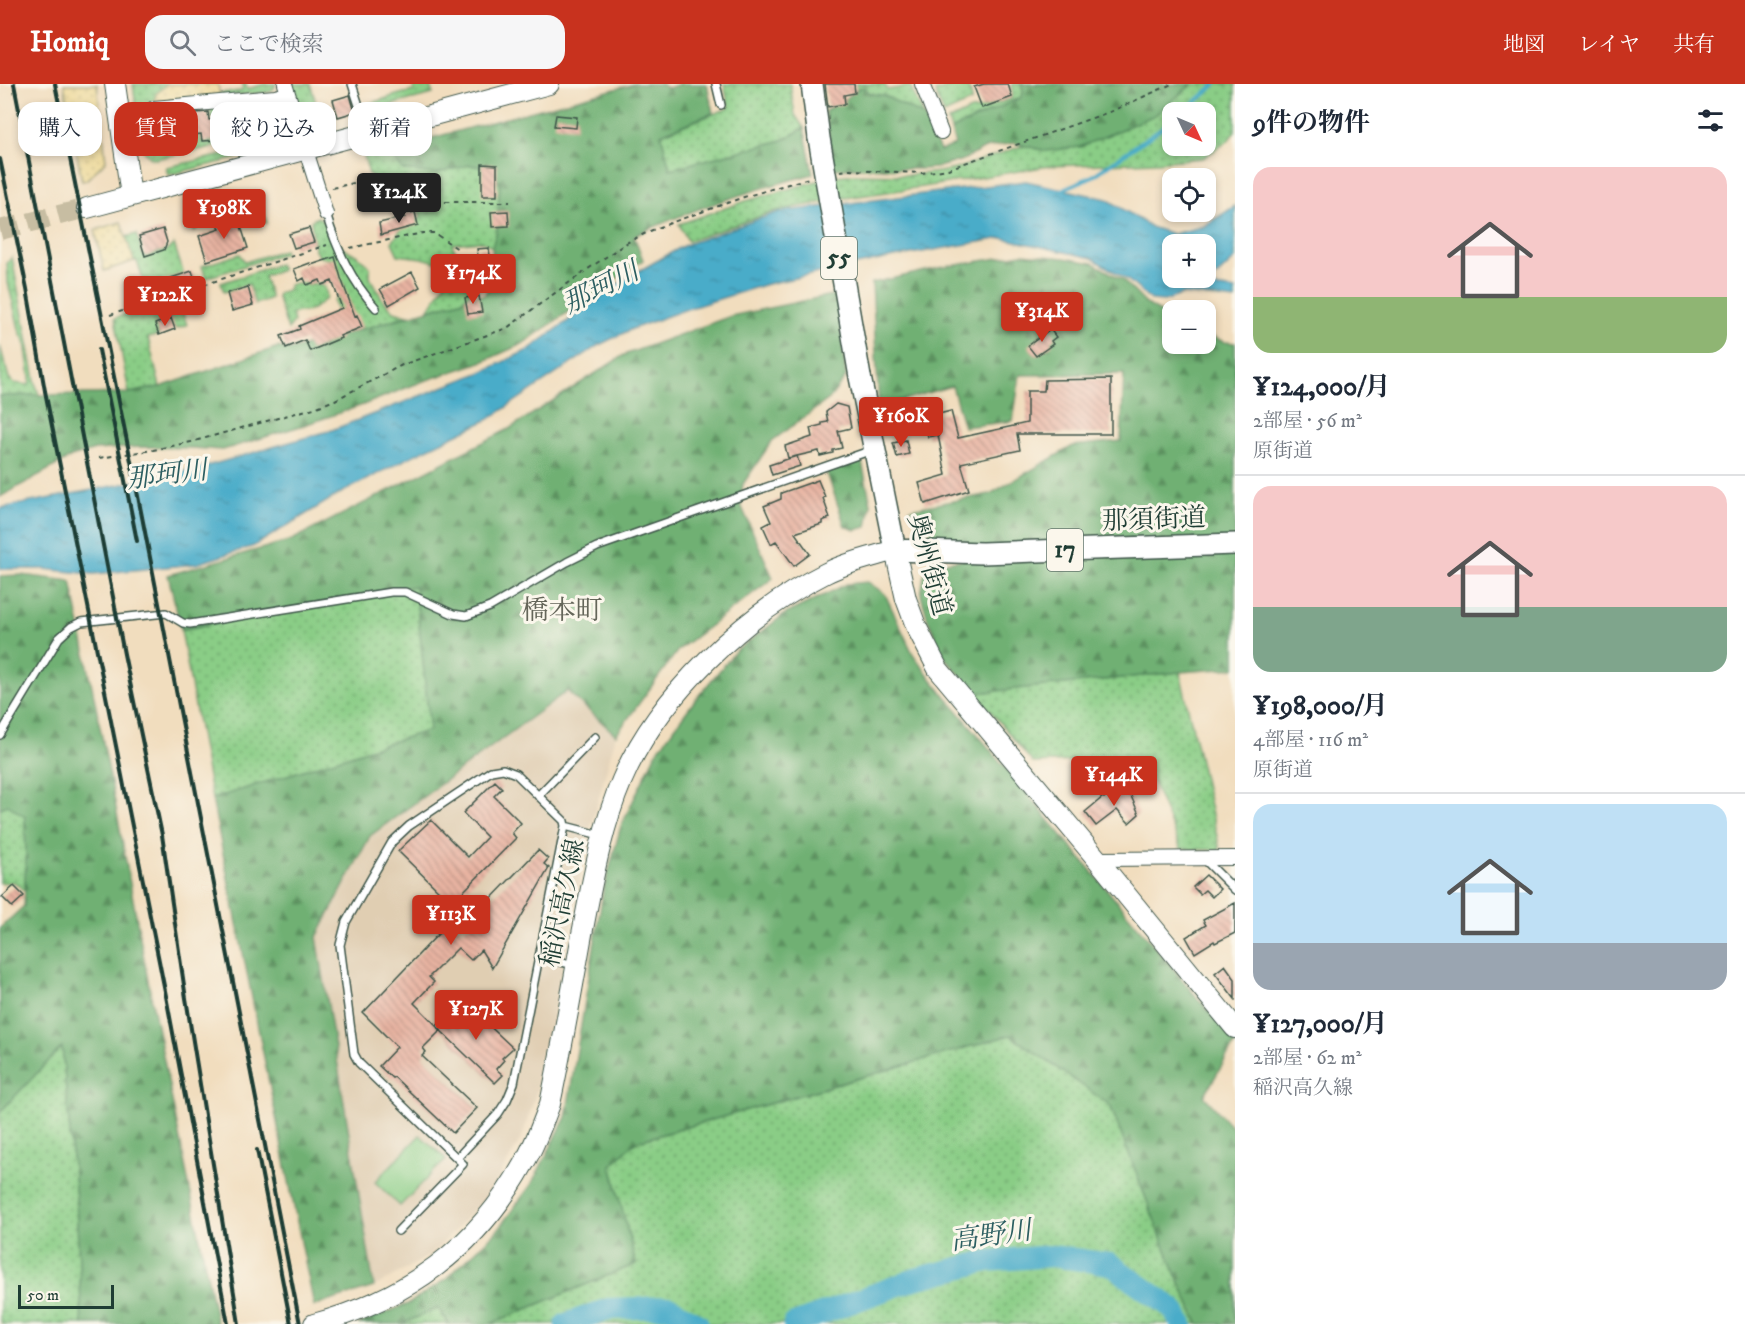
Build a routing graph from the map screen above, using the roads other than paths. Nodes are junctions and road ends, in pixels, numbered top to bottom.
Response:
1 (116, 84) edge
2 (352, 84) edge
3 (549, 84) edge
4 (716, 84) edge
5 (812, 84) edge
6 (922, 84) edge
7 (286, 89) edge
8 (358, 102) edge
9 (198, 104) edge
10 (721, 105) dead end
11 (432, 115) edge
12 (941, 132) dead end
13 (280, 156) edge
14 (308, 156) edge
15 (131, 196) junction
16 (87, 208) tunnel mouth
17 (326, 214) joint
18 (376, 308) dead end
19 (874, 449) junction
20 (1235, 544) edge
21 (895, 550) junction
22 (0, 735) edge
23 (595, 737) dead end
24 (538, 796) junction
25 (565, 826) junction
26 (604, 836) junction
27 (1203, 858) junction
28 (1235, 858) edge
29 (1096, 859) junction
30 (1235, 890) edge
31 (539, 957) junction
32 (577, 965) junction
33 (1235, 1028) edge
34 (457, 1158) junction
35 (398, 1231) dead end
36 (314, 1324) edge

1 - 15 main road
2 - 8 lane
3 - 11 main road
4 - 10 lane
5 - 19 main road, 奥州街道 / 55, bridge
6 - 12 street
7 - 9 street
13 - 15 main road
14 - 17 street
15 - 16 main road
17 - 18 lane
19 - 21 main road, 奥州街道 / 55
19 - 22 lane
20 - 21 main road, 那須街道 / 17
21 - 26 main road, 稲沢高久線
21 - 29 main road, 奥州街道
23 - 24 lane
24 - 25 lane
24 - 34 lane
25 - 26 lane
25 - 31 lane
26 - 32 main road, 稲沢高久線
27 - 28 street
27 - 29 street
27 - 30 lane
29 - 33 main road, 奥州街道
31 - 32 lane
31 - 34 lane
32 - 36 main road, 稲沢高久線
34 - 35 lane

